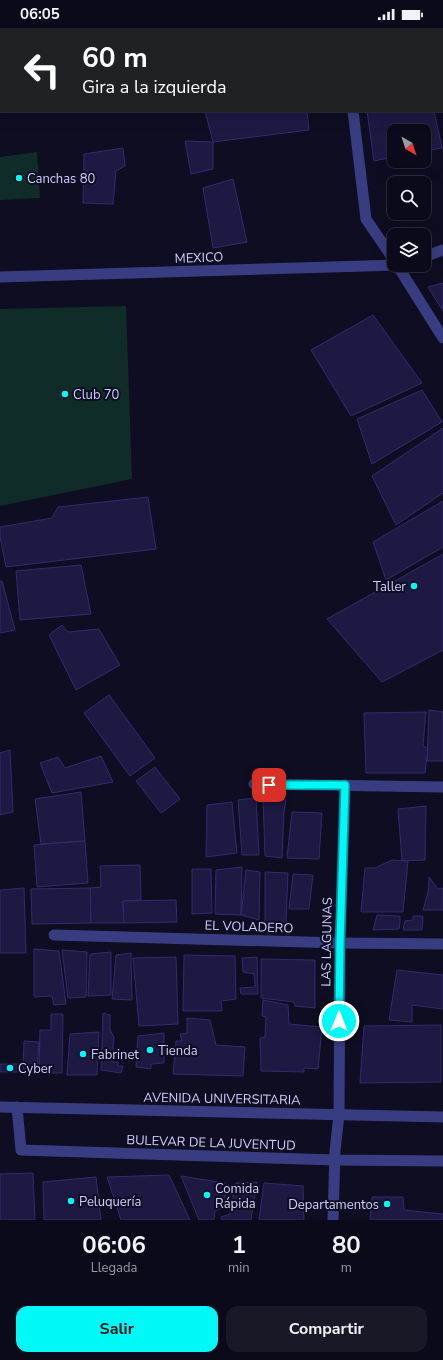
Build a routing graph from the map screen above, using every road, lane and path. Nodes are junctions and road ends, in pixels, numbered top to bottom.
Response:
1 (353, 112) edge
2 (387, 250) edge
3 (443, 250) edge
4 (431, 254) edge
5 (387, 265) edge
6 (402, 272) edge
7 (0, 278) edge
8 (443, 338) edge
9 (254, 784) dead end
10 (345, 785) junction
11 (443, 787) edge
12 (54, 935) dead end
13 (340, 943) junction
14 (443, 944) edge
15 (0, 1107) edge
16 (17, 1107) junction
17 (339, 1115) junction
18 (443, 1118) edge
19 (334, 1160) junction
20 (443, 1161) edge
21 (333, 1220) edge

1 - 2 street
3 - 4 street
5 - 7 street, MEXICO
6 - 8 street
9 - 10 street
10 - 11 street
10 - 13 street, LAS LAGUNAS
12 - 13 street, EL VOLADERO
13 - 14 street, EL VOLADERO
13 - 17 street, LAS LAGUNAS
15 - 16 street, AVENIDA UNIVERSITARIA
16 - 17 street, AVENIDA UNIVERSITARIA
16 - 19 street, BULEVAR DE LA JUVENTUD
17 - 18 street, AVENIDA UNIVERSITARIA
17 - 19 street, LAS LAGUNAS
19 - 20 street, BULEVAR DE LA JUVENTUD
19 - 21 street, LAS LAGUNAS

